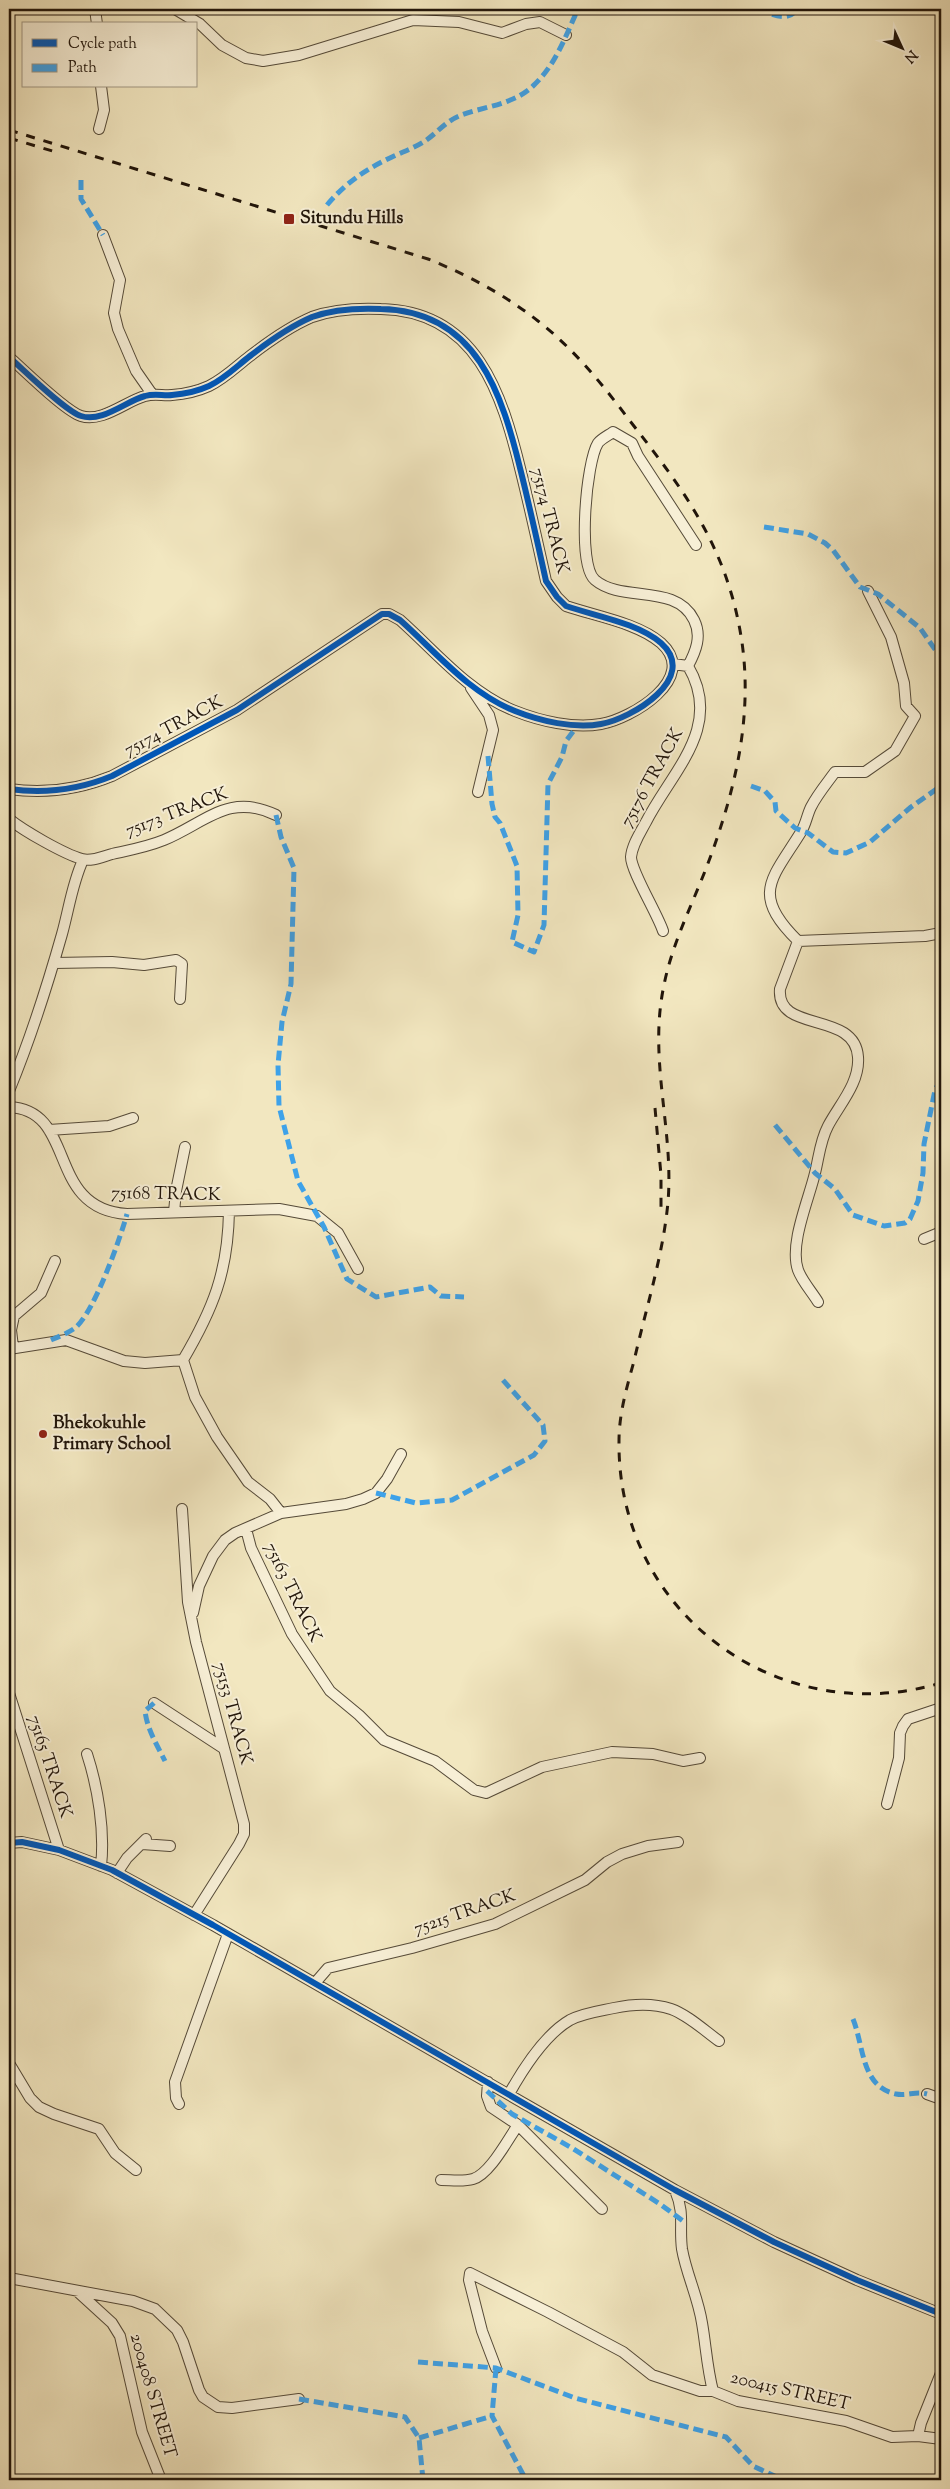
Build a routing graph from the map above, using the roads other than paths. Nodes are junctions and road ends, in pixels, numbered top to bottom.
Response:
1 (95, 9) edge
2 (176, 9) edge
3 (97, 22) edge
4 (197, 22) edge
5 (198, 23) edge
6 (566, 35) dead end
7 (101, 88) edge
8 (99, 129) dead end
9 (104, 235) dead end
10 (9, 358) edge
11 (152, 394) junction
12 (696, 545) dead end
13 (868, 591) dead end
14 (673, 664) junction
15 (688, 666) junction
16 (468, 683) junction
17 (9, 788) edge
18 (478, 792) dead end
19 (276, 815) dead end
20 (9, 819) edge
21 (83, 860) junction
22 (663, 931) dead end
23 (941, 933) edge
24 (798, 941) junction
25 (54, 963) junction
26 (180, 999) dead end
27 (9, 1091) edge
28 (9, 1107) edge
29 (133, 1118) dead end
30 (49, 1130) junction
31 (185, 1147) dead end
32 (174, 1212) junction
33 (229, 1212) junction
34 (941, 1232) edge
35 (924, 1239) dead end
36 (55, 1261) dead end
37 (358, 1269) dead end
38 (818, 1302) dead end
39 (11, 1348) edge
40 (183, 1360) junction
41 (400, 1454) dead end
42 (182, 1509) dead end
43 (281, 1513) junction
44 (246, 1529) junction
45 (192, 1619) junction
46 (9, 1693) edge
47 (154, 1703) dead end
48 (941, 1708) edge
49 (223, 1748) junction
50 (87, 1754) dead end
51 (700, 1758) dead end
52 (887, 1804) dead end
53 (678, 1842) dead end
54 (9, 1843) edge
55 (170, 1846) dead end
56 (59, 1850) junction
57 (100, 1866) junction
58 (117, 1873) junction
59 (194, 1915) junction
60 (228, 1934) junction
61 (315, 1983) junction
62 (720, 2041) dead end
63 (9, 2064) edge
64 (488, 2082) junction
65 (509, 2094) junction
66 (927, 2094) dead end
67 (941, 2099) edge
68 (179, 2104) dead end
69 (518, 2124) junction
70 (136, 2170) dead end
71 (441, 2180) dead end
72 (675, 2190) junction
73 (602, 2209) dead end
74 (9, 2278) edge
75 (76, 2291) junction
76 (941, 2314) edge
77 (496, 2368) dead end
78 (941, 2372) edge
79 (713, 2391) junction
80 (299, 2399) dead end
81 (918, 2436) junction
82 (941, 2439) edge
83 (161, 2480) edge

1 - 3 street
2 - 4 street
5 - 6 street
7 - 8 street
9 - 11 street
10 - 11 street, 75174 TRACK
11 - 14 street, 75174 TRACK
12 - 15 street
13 - 24 street
14 - 15 street
14 - 16 street, 75174 TRACK
15 - 22 street, 75176 TRACK
16 - 17 street, 75174 TRACK
16 - 18 street
19 - 21 street, 75173 TRACK
20 - 21 street
21 - 25 street
23 - 24 street
24 - 38 street
25 - 26 street
25 - 27 street
28 - 30 street, 75168 TRACK
29 - 30 street
30 - 32 street, 75168 TRACK
31 - 32 street
32 - 33 street, 75168 TRACK
33 - 37 street, 75168 TRACK
33 - 40 street
34 - 35 street
36 - 39 street
39 - 40 street
40 - 43 street
41 - 43 street
42 - 45 street, 75153 TRACK
43 - 44 street
44 - 45 street, 75163 TRACK
44 - 51 street, 75163 TRACK
45 - 49 street, 75153 TRACK
46 - 56 street, 75165 TRACK
47 - 49 street
48 - 52 street
49 - 59 street, 75153 TRACK
50 - 57 street
53 - 61 street, 75215 TRACK
54 - 56 street
55 - 58 street
56 - 57 street
57 - 58 street
58 - 59 street
59 - 60 street
60 - 61 street
60 - 68 street
61 - 64 street
62 - 65 street
63 - 70 street
64 - 65 street
64 - 69 street
65 - 72 street
66 - 67 street
69 - 71 street
69 - 73 street
72 - 76 street
72 - 79 street, 200415 STREET
74 - 75 street
75 - 80 street, 200408 STREET
75 - 83 street, 200408 STREET
77 - 79 street
78 - 81 street
79 - 81 street, 200415 STREET
81 - 82 street, 200415 STREET

